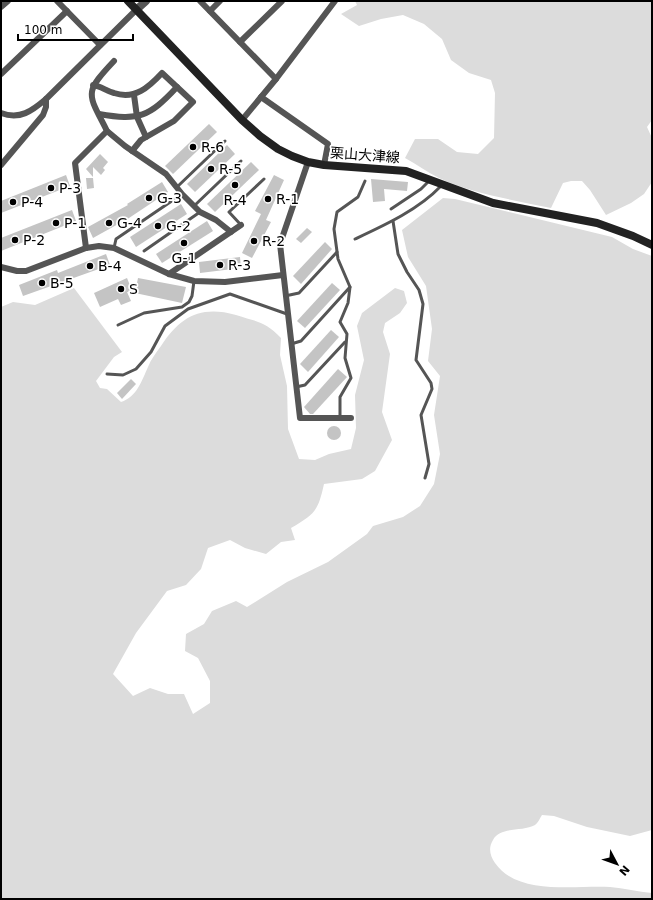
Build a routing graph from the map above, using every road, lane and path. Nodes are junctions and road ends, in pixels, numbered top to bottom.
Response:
1 (8, 1) edge
2 (57, 1) edge
3 (128, 1) edge
4 (146, 1) edge
5 (200, 1) edge
6 (220, 1) edge
7 (282, 1) edge
8 (335, 1) edge
9 (1, 7) edge
10 (136, 10) junction
11 (67, 11) junction
12 (210, 11) junction
13 (240, 42) junction
14 (100, 45) junction
15 (114, 61) dead end
16 (1, 74) edge
17 (276, 79) junction
18 (93, 85) junction
19 (177, 87) junction
20 (134, 95) junction
21 (261, 97) junction
22 (46, 99) junction
23 (1, 113) edge
24 (99, 114) junction
25 (137, 117) junction
26 (242, 120) junction
27 (108, 131) junction
28 (146, 137) junction
29 (225, 141) dead end
30 (132, 152) junction
31 (241, 161) dead end
32 (308, 162) junction
33 (1, 165) edge
34 (324, 165) junction
35 (264, 179) dead end
36 (430, 179) junction
37 (365, 181) dead end
38 (442, 184) junction
39 (177, 187) junction
40 (182, 194) junction
41 (194, 206) junction
42 (391, 209) dead end
43 (200, 212) junction
44 (393, 221) junction
45 (241, 225) joint
46 (231, 232) junction
47 (355, 239) dead end
48 (652, 245) edge
49 (86, 248) junction
50 (114, 248) junction
51 (144, 251) dead end
52 (337, 251) junction
53 (1, 267) edge
54 (169, 274) junction
55 (283, 275) junction
56 (194, 281) junction
57 (350, 288) junction
58 (285, 296) junction
59 (287, 314) junction
60 (118, 325) dead end
61 (346, 341) junction
62 (291, 344) junction
63 (107, 374) dead end
64 (296, 387) junction
65 (340, 418) junction
66 (351, 418) dead end
67 (425, 478) dead end

1 - 9 street
2 - 11 street
3 - 10 main road, 栗山大津線
4 - 10 street
5 - 12 street
6 - 12 street
7 - 13 street
8 - 17 street
10 - 14 street
10 - 26 main road, 栗山大津線
11 - 14 street
11 - 16 street
12 - 13 street
13 - 17 street
14 - 22 street
15 - 18 street
17 - 21 street
18 - 20 street
18 - 24 street
19 - 20 street
19 - 25 street
19 - 28 street
20 - 25 street
21 - 26 street
21 - 34 street
22 - 23 street
22 - 33 street
24 - 25 street
24 - 27 street
25 - 28 street
26 - 32 main road, 栗山大津線
27 - 30 street
27 - 49 street
28 - 30 street
29 - 39 lane
30 - 39 street
31 - 41 lane
32 - 34 main road, 栗山大津線
32 - 55 street
34 - 36 main road, 栗山大津線
35 - 45 lane
36 - 38 main road, 栗山大津線
36 - 42 lane
37 - 52 lane
38 - 44 lane
38 - 48 main road, 栗山大津線
39 - 40 street
40 - 41 street
40 - 50 lane
41 - 43 street
43 - 46 street
43 - 51 lane
44 - 47 lane
44 - 67 lane
45 - 46 street
46 - 54 street
49 - 50 street
49 - 53 street
50 - 54 street
52 - 57 lane
52 - 58 lane
54 - 56 street
55 - 56 street
55 - 58 street
56 - 60 lane
57 - 61 lane
57 - 62 lane
58 - 59 street
59 - 62 street
59 - 63 lane
61 - 64 lane
61 - 65 lane
62 - 64 street
64 - 65 street
65 - 66 street

